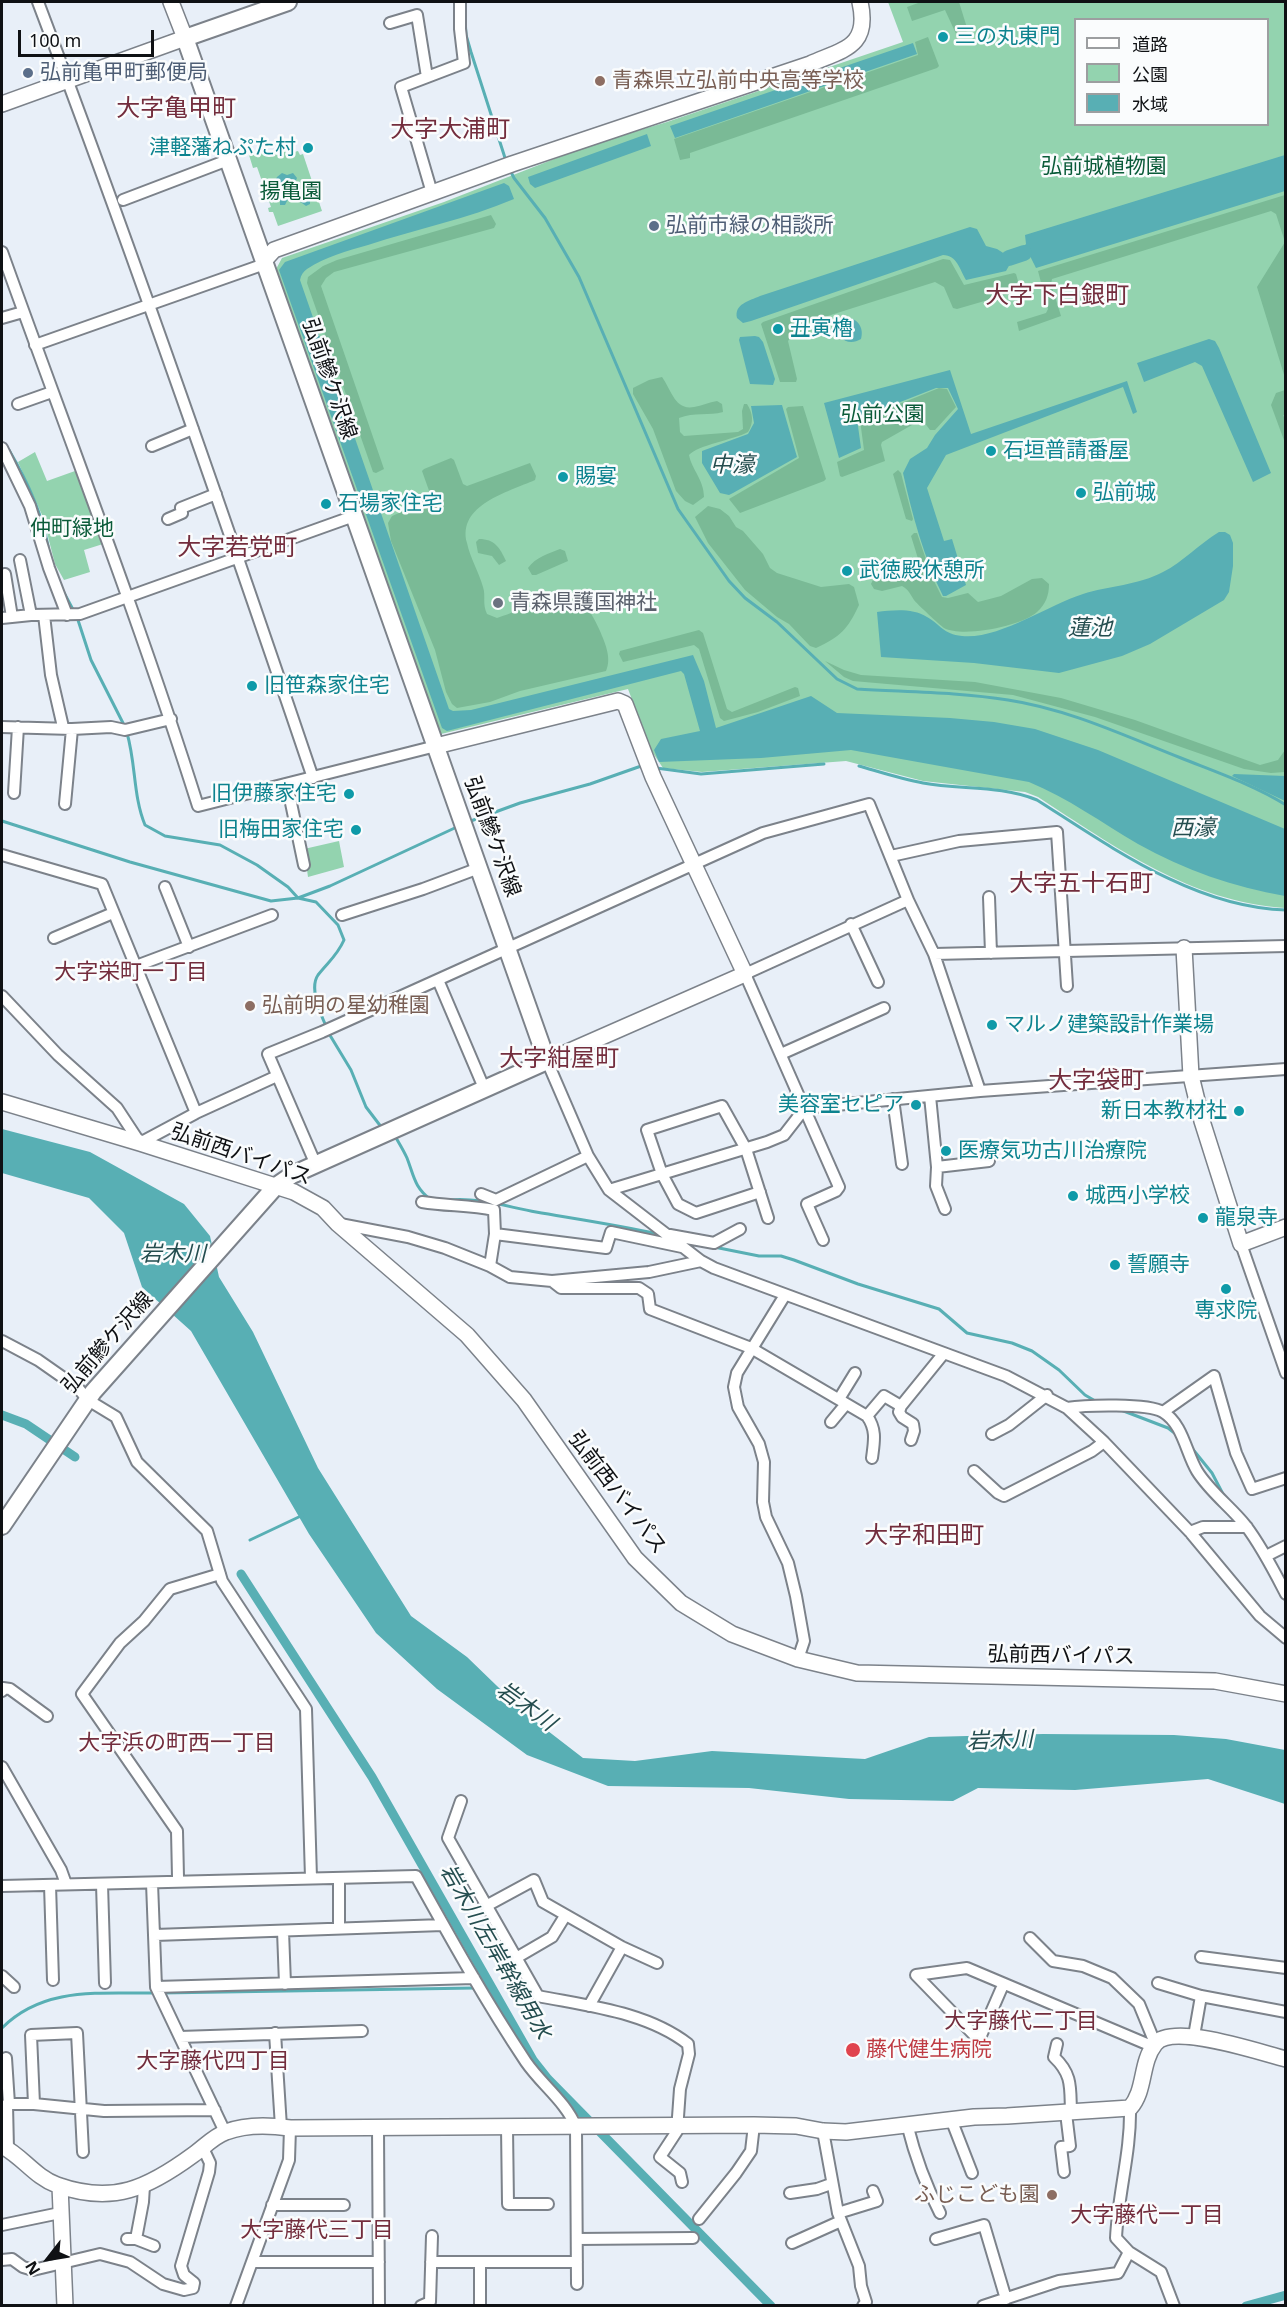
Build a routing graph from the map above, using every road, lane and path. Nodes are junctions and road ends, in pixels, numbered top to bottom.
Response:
1 (38, 2) edge
2 (171, 2) edge
3 (288, 2) edge
4 (460, 2) edge
5 (860, 2) edge
6 (390, 23) dead end
7 (185, 38) junction
8 (428, 77) junction
9 (68, 80) junction
10 (2, 104) edge
11 (228, 160) junction
12 (432, 193) junction
13 (123, 200) dead end
14 (2, 252) edge
15 (264, 261) junction
16 (149, 305) junction
17 (23, 312) junction
18 (2, 318) edge
19 (35, 345) junction
20 (52, 392) junction
21 (18, 404) dead end
22 (193, 429) junction
23 (152, 446) dead end
24 (2, 449) edge
25 (216, 494) junction
26 (354, 516) junction
27 (168, 519) dead end
28 (238, 556) junction
29 (20, 560) dead end
30 (5, 574) dead end
31 (127, 597) junction
32 (31, 615) junction
33 (45, 615) junction
34 (74, 615) junction
35 (7, 618) edge
36 (171, 719) junction
37 (2, 727) edge
38 (18, 727) junction
39 (68, 728) junction
40 (436, 746) junction
41 (313, 778) junction
42 (286, 784) junction
43 (14, 793) dead end
44 (66, 804) dead end
45 (2, 855) edge
46 (891, 856) junction
47 (693, 863) junction
48 (304, 865) dead end
49 (479, 868) junction
50 (165, 887) dead end
51 (988, 897) dead end
52 (908, 900) junction
53 (113, 913) junction
54 (272, 915) dead end
55 (342, 915) dead end
56 (851, 924) junction
57 (54, 938) dead end
58 (1286, 946) edge
59 (189, 947) junction
60 (508, 948) junction
61 (1184, 948) junction
62 (1066, 950) junction
63 (991, 953) junction
64 (934, 954) junction
65 (136, 966) junction
66 (745, 974) junction
67 (438, 980) junction
68 (878, 982) dead end
69 (1067, 986) dead end
70 (2, 996) edge
71 (884, 1008) dead end
72 (781, 1054) junction
73 (547, 1061) junction
74 (1286, 1070) edge
75 (277, 1076) junction
76 (1191, 1076) junction
77 (484, 1088) junction
78 (980, 1091) junction
79 (930, 1096) junction
80 (893, 1099) junction
81 (2, 1102) edge
82 (805, 1108) junction
83 (196, 1113) junction
84 (140, 1143) junction
85 (746, 1149) junction
86 (588, 1156) junction
87 (989, 1161) dead end
88 (902, 1164) dead end
89 (316, 1165) junction
90 (937, 1167) junction
91 (662, 1174) junction
92 (276, 1186) junction
93 (609, 1190) junction
94 (760, 1192) junction
95 (481, 1194) dead end
96 (423, 1202) dead end
97 (945, 1209) dead end
98 (768, 1218) dead end
99 (338, 1224) junction
100 (1286, 1227) edge
101 (740, 1229) dead end
102 (495, 1234) junction
103 (670, 1235) junction
104 (823, 1240) dead end
105 (1241, 1244) junction
106 (685, 1248) junction
107 (701, 1261) junction
108 (490, 1266) junction
109 (552, 1281) junction
110 (785, 1295) junction
111 (2, 1341) edge
112 (751, 1348) junction
113 (944, 1353) junction
114 (1283, 1359) edge
115 (855, 1373) dead end
116 (1286, 1373) edge
117 (1047, 1395) junction
118 (90, 1396) junction
119 (842, 1401) junction
120 (901, 1406) junction
121 (1067, 1408) junction
122 (1163, 1412) junction
123 (867, 1416) junction
124 (831, 1422) dead end
125 (992, 1434) dead end
126 (911, 1440) dead end
127 (1104, 1442) junction
128 (872, 1458) dead end
129 (974, 1471) dead end
130 (1286, 1478) edge
131 (2, 1526) edge
132 (1247, 1527) junction
133 (1190, 1532) junction
134 (1286, 1546) edge
135 (1266, 1556) junction
136 (220, 1574) junction
137 (1286, 1594) edge
138 (1286, 1638) edge
139 (798, 1659) junction
140 (2, 1690) edge
141 (1286, 1694) edge
142 (47, 1716) dead end
143 (2, 1767) edge
144 (461, 1801) dead end
145 (178, 1877) dead end
146 (311, 1878) junction
147 (339, 1878) junction
148 (152, 1883) junction
149 (66, 1884) junction
150 (102, 1884) junction
151 (50, 1885) junction
152 (2, 1886) edge
153 (486, 1906) junction
154 (565, 1916) junction
155 (443, 1924) junction
156 (339, 1928) junction
157 (283, 1931) junction
158 (155, 1935) junction
159 (1030, 1938) dead end
160 (622, 1947) junction
161 (1201, 1957) dead end
162 (516, 1959) junction
163 (657, 1963) dead end
164 (1286, 1968) edge
165 (2, 1976) edge
166 (474, 1978) junction
167 (53, 1980) dead end
168 (105, 1983) dead end
169 (1158, 1983) dead end
170 (285, 1984) junction
171 (1004, 1985) junction
172 (14, 1987) dead end
173 (158, 1991) junction
174 (1201, 1996) junction
175 (589, 2006) junction
176 (1286, 2012) edge
177 (362, 2031) dead end
178 (275, 2034) junction
179 (1194, 2036) junction
180 (180, 2037) junction
181 (1057, 2044) dead end
182 (1155, 2045) junction
183 (6, 2058) dead end
184 (1286, 2059) edge
185 (9, 2104) junction
186 (34, 2104) junction
187 (80, 2107) junction
188 (1130, 2108) junction
189 (215, 2110) junction
190 (1069, 2113) junction
191 (951, 2119) junction
192 (907, 2124) junction
193 (677, 2125) junction
194 (754, 2125) junction
195 (589, 2126) junction
196 (285, 2127) junction
197 (378, 2127) junction
198 (507, 2127) junction
199 (823, 2131) junction
200 (225, 2132) junction
201 (5, 2147) edge
202 (203, 2148) junction
203 (83, 2152) dead end
204 (1064, 2172) dead end
205 (972, 2173) dead end
206 (682, 2182) dead end
207 (831, 2184) junction
208 (60, 2186) junction
209 (144, 2186) junction
210 (873, 2191) dead end
211 (790, 2193) dead end
212 (548, 2204) dead end
213 (273, 2205) junction
214 (344, 2205) dead end
215 (60, 2213) junction
216 (940, 2213) dead end
217 (840, 2217) junction
218 (699, 2218) dead end
219 (2, 2225) edge
220 (432, 2236) dead end
221 (693, 2238) dead end
222 (577, 2239) junction
223 (936, 2239) dead end
224 (792, 2242) dead end
225 (154, 2246) dead end
226 (1129, 2252) junction
227 (2, 2260) edge
228 (63, 2262) junction
229 (252, 2262) junction
230 (379, 2262) junction
231 (431, 2262) junction
232 (480, 2262) junction
233 (577, 2262) junction
234 (577, 2284) dead end
235 (1006, 2299) junction
236 (477, 2301) edge
237 (65, 2306) edge
238 (236, 2306) edge
239 (379, 2306) edge
240 (421, 2306) edge
241 (863, 2306) edge
242 (983, 2306) edge
243 (1174, 2306) edge

1 - 9 street
2 - 7 street
3 - 7 main road
4 - 8 street
5 - 12 street
6 - 8 street
7 - 9 street
7 - 11 main road, 弘前鰺ケ沢線
8 - 12 street
9 - 10 street
9 - 16 street
11 - 13 street
11 - 15 main road, 弘前鰺ケ沢線
12 - 15 street
14 - 17 street
15 - 16 street
15 - 26 main road, 弘前鰺ケ沢線
16 - 19 street
16 - 22 street
17 - 18 street
17 - 19 street
19 - 20 street
20 - 21 street
20 - 31 street
22 - 23 street
22 - 25 street
24 - 34 street
25 - 27 street
25 - 28 street
26 - 28 street
26 - 40 main road, 弘前鰺ケ沢線
28 - 31 street
28 - 41 street
29 - 32 street
30 - 35 street
31 - 34 street
31 - 36 street
32 - 33 street
32 - 35 street
33 - 34 street
33 - 39 street
36 - 39 street
36 - 42 street
37 - 38 street
38 - 39 street
38 - 43 street
39 - 44 street
40 - 41 street
40 - 47 street
40 - 49 main road, 弘前鰺ケ沢線
41 - 42 street
42 - 48 street
45 - 53 street
46 - 47 street
46 - 52 street
46 - 62 street
47 - 60 street
47 - 66 street
49 - 55 street
49 - 60 main road, 弘前鰺ケ沢線
50 - 59 street
51 - 63 street
52 - 56 street
52 - 64 street
53 - 57 street
53 - 65 street
54 - 59 street
56 - 66 street
56 - 68 street
58 - 61 street
59 - 65 street
60 - 67 street
60 - 73 main road, 弘前鰺ケ沢線
61 - 62 street
61 - 76 street
62 - 63 street
62 - 69 street
63 - 64 street
64 - 78 street
65 - 83 street
66 - 72 street
66 - 73 street
67 - 75 street
67 - 77 street
70 - 84 street
71 - 72 street
72 - 82 street
73 - 77 main road, 弘前鰺ケ沢線
73 - 86 street
74 - 76 street
75 - 83 street
75 - 89 street
76 - 78 street
76 - 105 street
77 - 89 main road, 弘前鰺ケ沢線
78 - 79 street
79 - 80 street
79 - 90 street
80 - 82 street
80 - 88 street
81 - 84 street, 弘前西バイパス
82 - 85 street
82 - 104 street
83 - 84 street
84 - 92 street, 弘前西バイパス
85 - 91 street
85 - 91 street
85 - 94 street
86 - 93 street
86 - 95 street
87 - 90 street
89 - 92 main road, 弘前鰺ケ沢線
90 - 97 street
91 - 93 street
91 - 94 street
92 - 99 street, 弘前西バイパス
92 - 118 main road, 弘前鰺ケ沢線
93 - 103 street
94 - 98 street
96 - 102 street
99 - 108 street
99 - 139 street, 弘前西バイパス
100 - 105 street
101 - 103 street
102 - 106 street
102 - 108 street
103 - 106 street
105 - 114 street
106 - 107 street
107 - 109 street
107 - 110 street
108 - 109 street
109 - 112 street
110 - 112 street
110 - 113 street
111 - 118 street
112 - 119 street
112 - 139 street
113 - 117 street
113 - 120 street
114 - 116 street
115 - 119 street
117 - 121 street
117 - 125 street
118 - 131 main road, 弘前鰺ケ沢線
118 - 136 street
119 - 123 street
119 - 124 street
120 - 123 street
120 - 126 street
121 - 122 street
121 - 127 street
122 - 130 street
122 - 132 street
123 - 128 street
127 - 129 street
127 - 133 street
132 - 133 street
132 - 135 street
133 - 138 street
134 - 135 street
135 - 137 street
136 - 145 street
136 - 146 street
139 - 141 street, 弘前西バイパス
140 - 142 street
143 - 149 street
144 - 153 street
146 - 147 street
146 - 148 street
147 - 155 street
147 - 156 street
148 - 150 street
148 - 158 street
149 - 150 street
149 - 151 street
150 - 168 street
151 - 152 street
151 - 167 street
153 - 154 street
153 - 162 street
154 - 160 street
154 - 162 street
155 - 156 street
155 - 166 street
156 - 157 street
157 - 158 street
157 - 170 street
158 - 173 street
159 - 182 street
160 - 163 street
160 - 175 street
161 - 164 street
162 - 175 street
165 - 172 street
166 - 170 street
166 - 195 street
169 - 174 street
170 - 173 street
171 - 171 street
171 - 182 street
173 - 180 street
174 - 176 street
174 - 179 street
175 - 193 street
177 - 178 street
178 - 180 street
178 - 196 street
179 - 182 street
179 - 184 street
180 - 189 street
181 - 190 street
182 - 188 street
183 - 185 street
185 - 186 street
185 - 201 street
186 - 187 street
186 - 187 street
187 - 189 street
187 - 203 street
188 - 190 street
188 - 226 street
189 - 200 street
190 - 191 street
190 - 204 street
191 - 192 street
191 - 205 street
192 - 199 street
192 - 216 street
193 - 194 street
193 - 195 street
193 - 206 street
194 - 199 street
194 - 218 street
195 - 198 street
195 - 222 street
196 - 197 street
196 - 200 street
196 - 213 street
197 - 198 street
197 - 230 street
198 - 212 street
199 - 207 street
200 - 202 street
201 - 208 street
202 - 209 street
202 - 228 street
207 - 211 street
207 - 217 street
208 - 209 street
208 - 215 street
209 - 225 street
210 - 217 street
213 - 214 street
213 - 229 street
215 - 219 street
215 - 228 street
217 - 224 street
217 - 241 street
220 - 231 street
221 - 222 street
222 - 233 street
223 - 235 street
226 - 235 street
226 - 243 street
227 - 228 street
228 - 237 street
229 - 230 street
229 - 238 street
230 - 239 street
231 - 232 street
231 - 240 street
232 - 233 street
232 - 236 street
233 - 234 street
235 - 242 street

